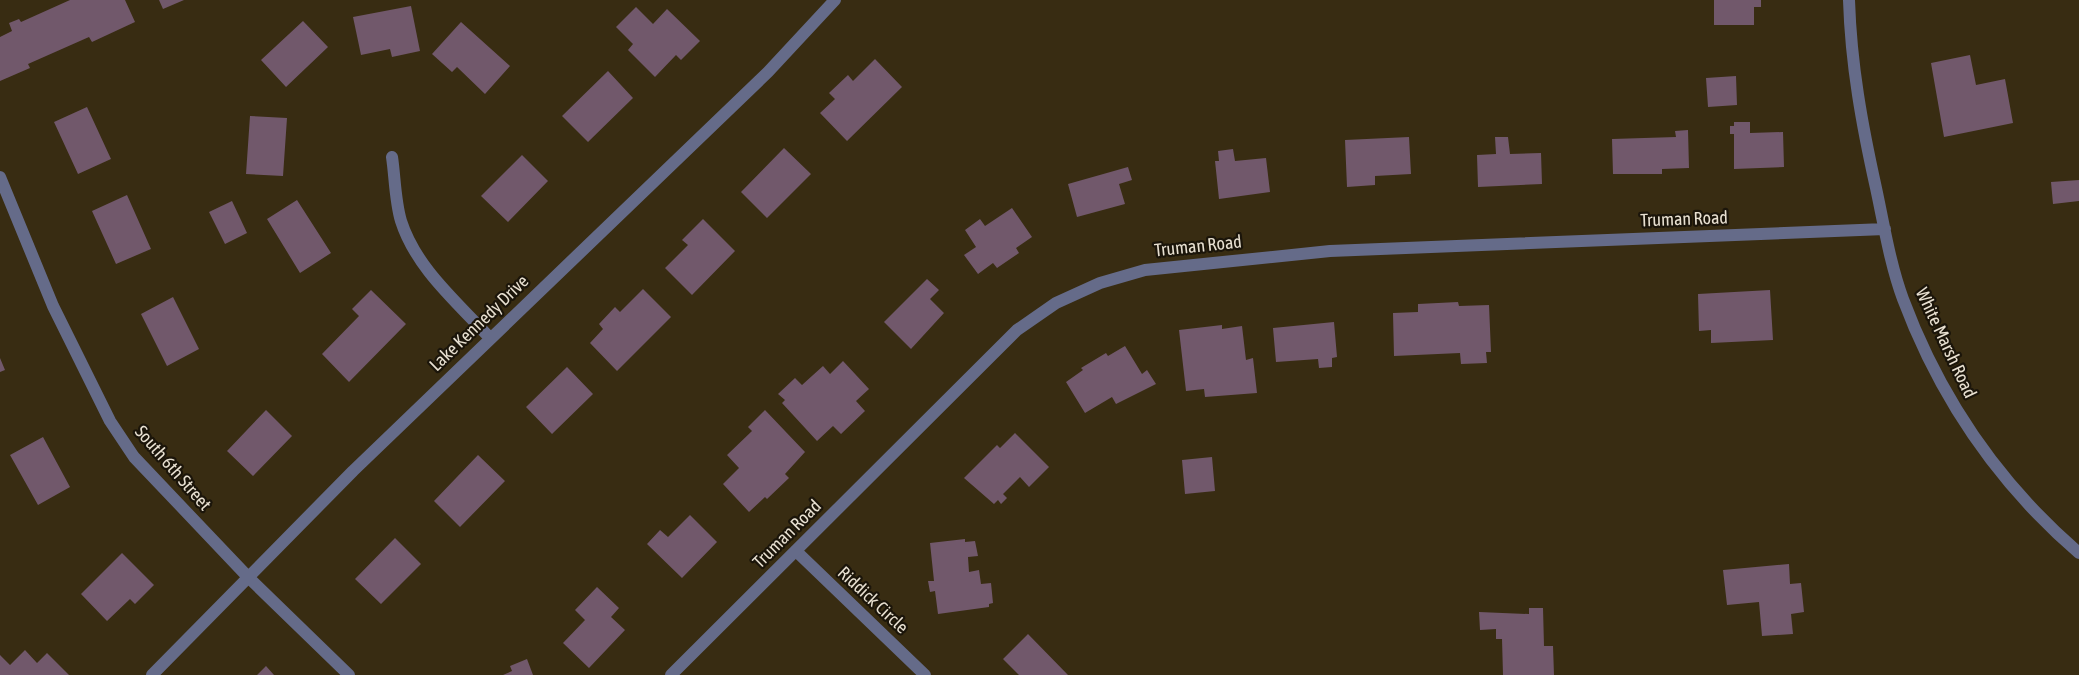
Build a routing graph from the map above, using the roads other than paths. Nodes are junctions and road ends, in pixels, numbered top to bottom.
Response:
1 (835, 0) edge
2 (1849, 0) edge
3 (392, 157) dead end
4 (0, 177) edge
5 (1885, 229) junction
6 (489, 337) junction
7 (796, 551) junction
8 (2079, 553) edge
9 (248, 577) junction
10 (152, 675) edge
11 (349, 675) edge
12 (671, 675) edge
13 (925, 675) edge

1 - 6 street, Lake Kennedy Drive
2 - 5 street, White Marsh Road
3 - 6 street
4 - 9 street, South 6th Street
5 - 7 street, Truman Road
5 - 8 street, White Marsh Road
6 - 9 street, Lake Kennedy Drive
7 - 12 street, Truman Road
7 - 13 street, Riddick Circle
9 - 10 street, Lake Kennedy Drive
9 - 11 street, South 6th Street

